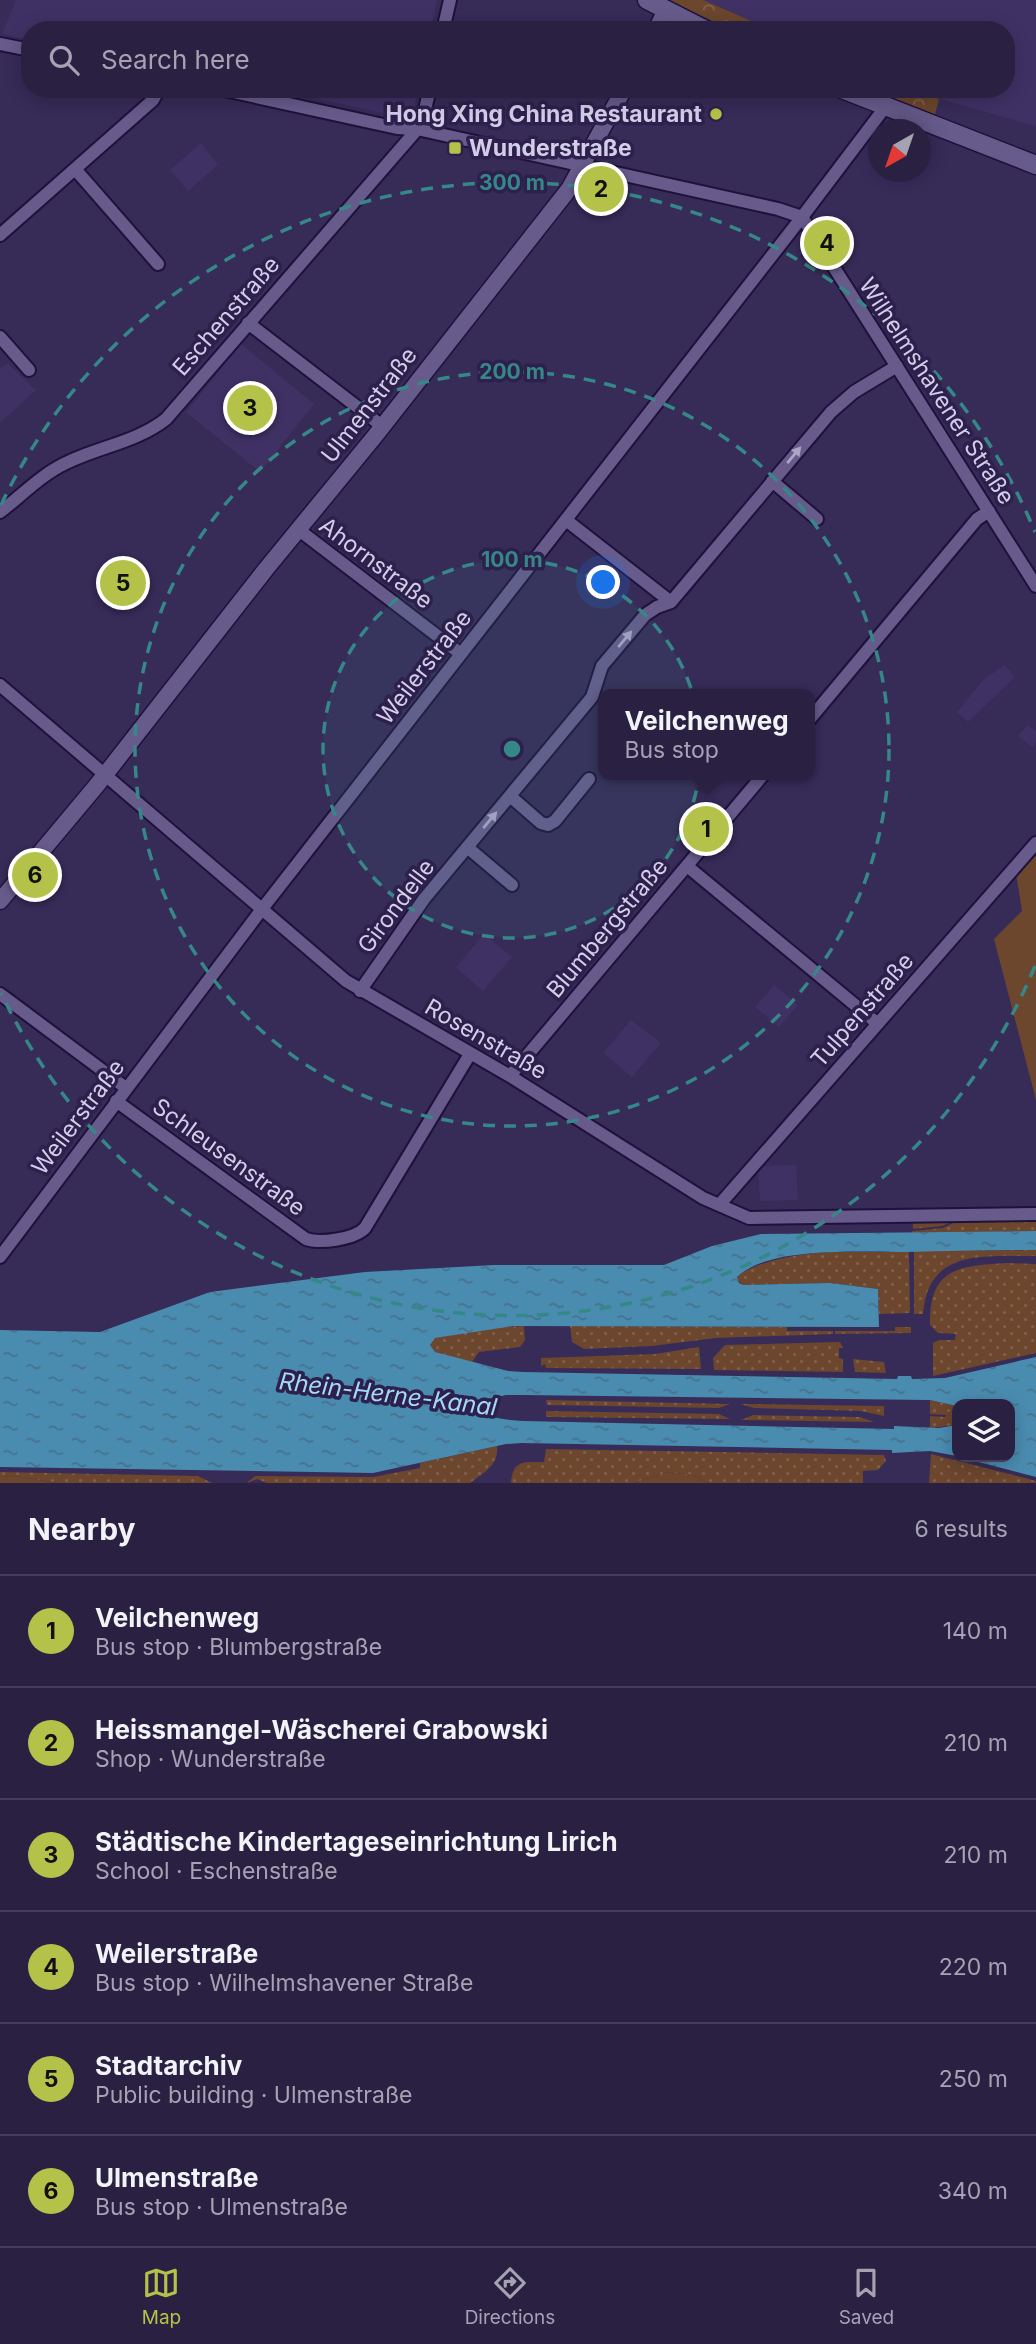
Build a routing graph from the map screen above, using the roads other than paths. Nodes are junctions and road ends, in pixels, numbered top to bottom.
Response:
1 (450, 0) edge
2 (647, 0) edge
3 (666, 10) junction
4 (445, 21) edge
5 (660, 21) edge
6 (688, 21) edge
7 (0, 44) edge
8 (21, 48) edge
9 (154, 98) edge
10 (261, 98) edge
11 (428, 98) edge
12 (619, 98) edge
13 (865, 98) edge
14 (886, 106) junction
15 (417, 129) junction
16 (1036, 165) edge
17 (582, 166) junction
18 (75, 169) junction
19 (802, 217) junction
20 (0, 234) edge
21 (158, 264) dead end
22 (248, 323) junction
23 (0, 337) edge
24 (897, 366) junction
25 (29, 370) dead end
26 (382, 426) junction
27 (772, 481) junction
28 (989, 511) junction
29 (0, 512) edge
30 (817, 519) dead end
31 (566, 520) junction
32 (299, 530) junction
33 (1036, 586) edge
34 (671, 602) junction
35 (461, 654) junction
36 (0, 685) edge
37 (815, 713) edge
38 (103, 775) junction
39 (589, 779) dead end
40 (759, 780) edge
41 (510, 796) junction
42 (1036, 843) edge
43 (467, 847) junction
44 (687, 866) junction
45 (512, 885) dead end
46 (0, 901) edge
47 (262, 909) junction
48 (360, 991) junction
49 (0, 994) edge
50 (878, 1024) junction
51 (470, 1054) junction
52 (510, 1076) junction
53 (126, 1088) junction
54 (116, 1101) junction
55 (720, 1204) junction
56 (1036, 1214) edge
57 (2, 1249) edge

1 - 4 street
2 - 3 main road
3 - 5 street
3 - 6 main road
7 - 8 street
9 - 18 street
10 - 15 street
11 - 15 street, Eschenstraße
12 - 17 street, Ulmenstraße
13 - 14 main road
14 - 16 main road
14 - 19 street, Weilerstraße
15 - 17 street
15 - 22 street, Eschenstraße
17 - 19 street
17 - 26 street, Ulmenstraße
18 - 20 street
18 - 21 street
19 - 24 street, Wilhelmshavener Straße
19 - 31 street, Weilerstraße
22 - 26 street
22 - 29 street, Eschenstraße
23 - 25 street
27 -> 24 street, Girondelle
24 - 28 street, Wilhelmshavener Straße
26 - 32 street, Ulmenstraße
27 - 30 street
27 - 34 street, Girondelle
28 - 33 street, Wilhelmshavener Straße
28 - 37 street
31 - 34 street
31 - 35 street, Weilerstraße
32 - 35 street, Ahornstraße
32 - 38 street, Ulmenstraße
41 -> 34 street, Girondelle
35 - 47 street, Weilerstraße
36 - 38 street, Rosenstraße
38 - 46 street, Ulmenstraße
38 - 47 street, Rosenstraße
39 - 41 street
40 - 44 street, Blumbergstraße
43 -> 41 street, Girondelle
42 - 50 street, Tulpenstraße
43 - 45 street
43 - 48 street, Girondelle
44 - 50 street
44 - 52 street, Blumbergstraße
47 - 48 street, Rosenstraße
47 - 53 street, Weilerstraße
48 - 51 street, Rosenstraße
49 - 53 street
50 - 55 street, Tulpenstraße
51 - 52 street, Rosenstraße
51 - 54 street, Schleusenstraße
52 - 55 street, Rosenstraße
53 - 54 street, Weilerstraße
54 - 57 street, Weilerstraße
55 - 56 street, Rosenstraße

